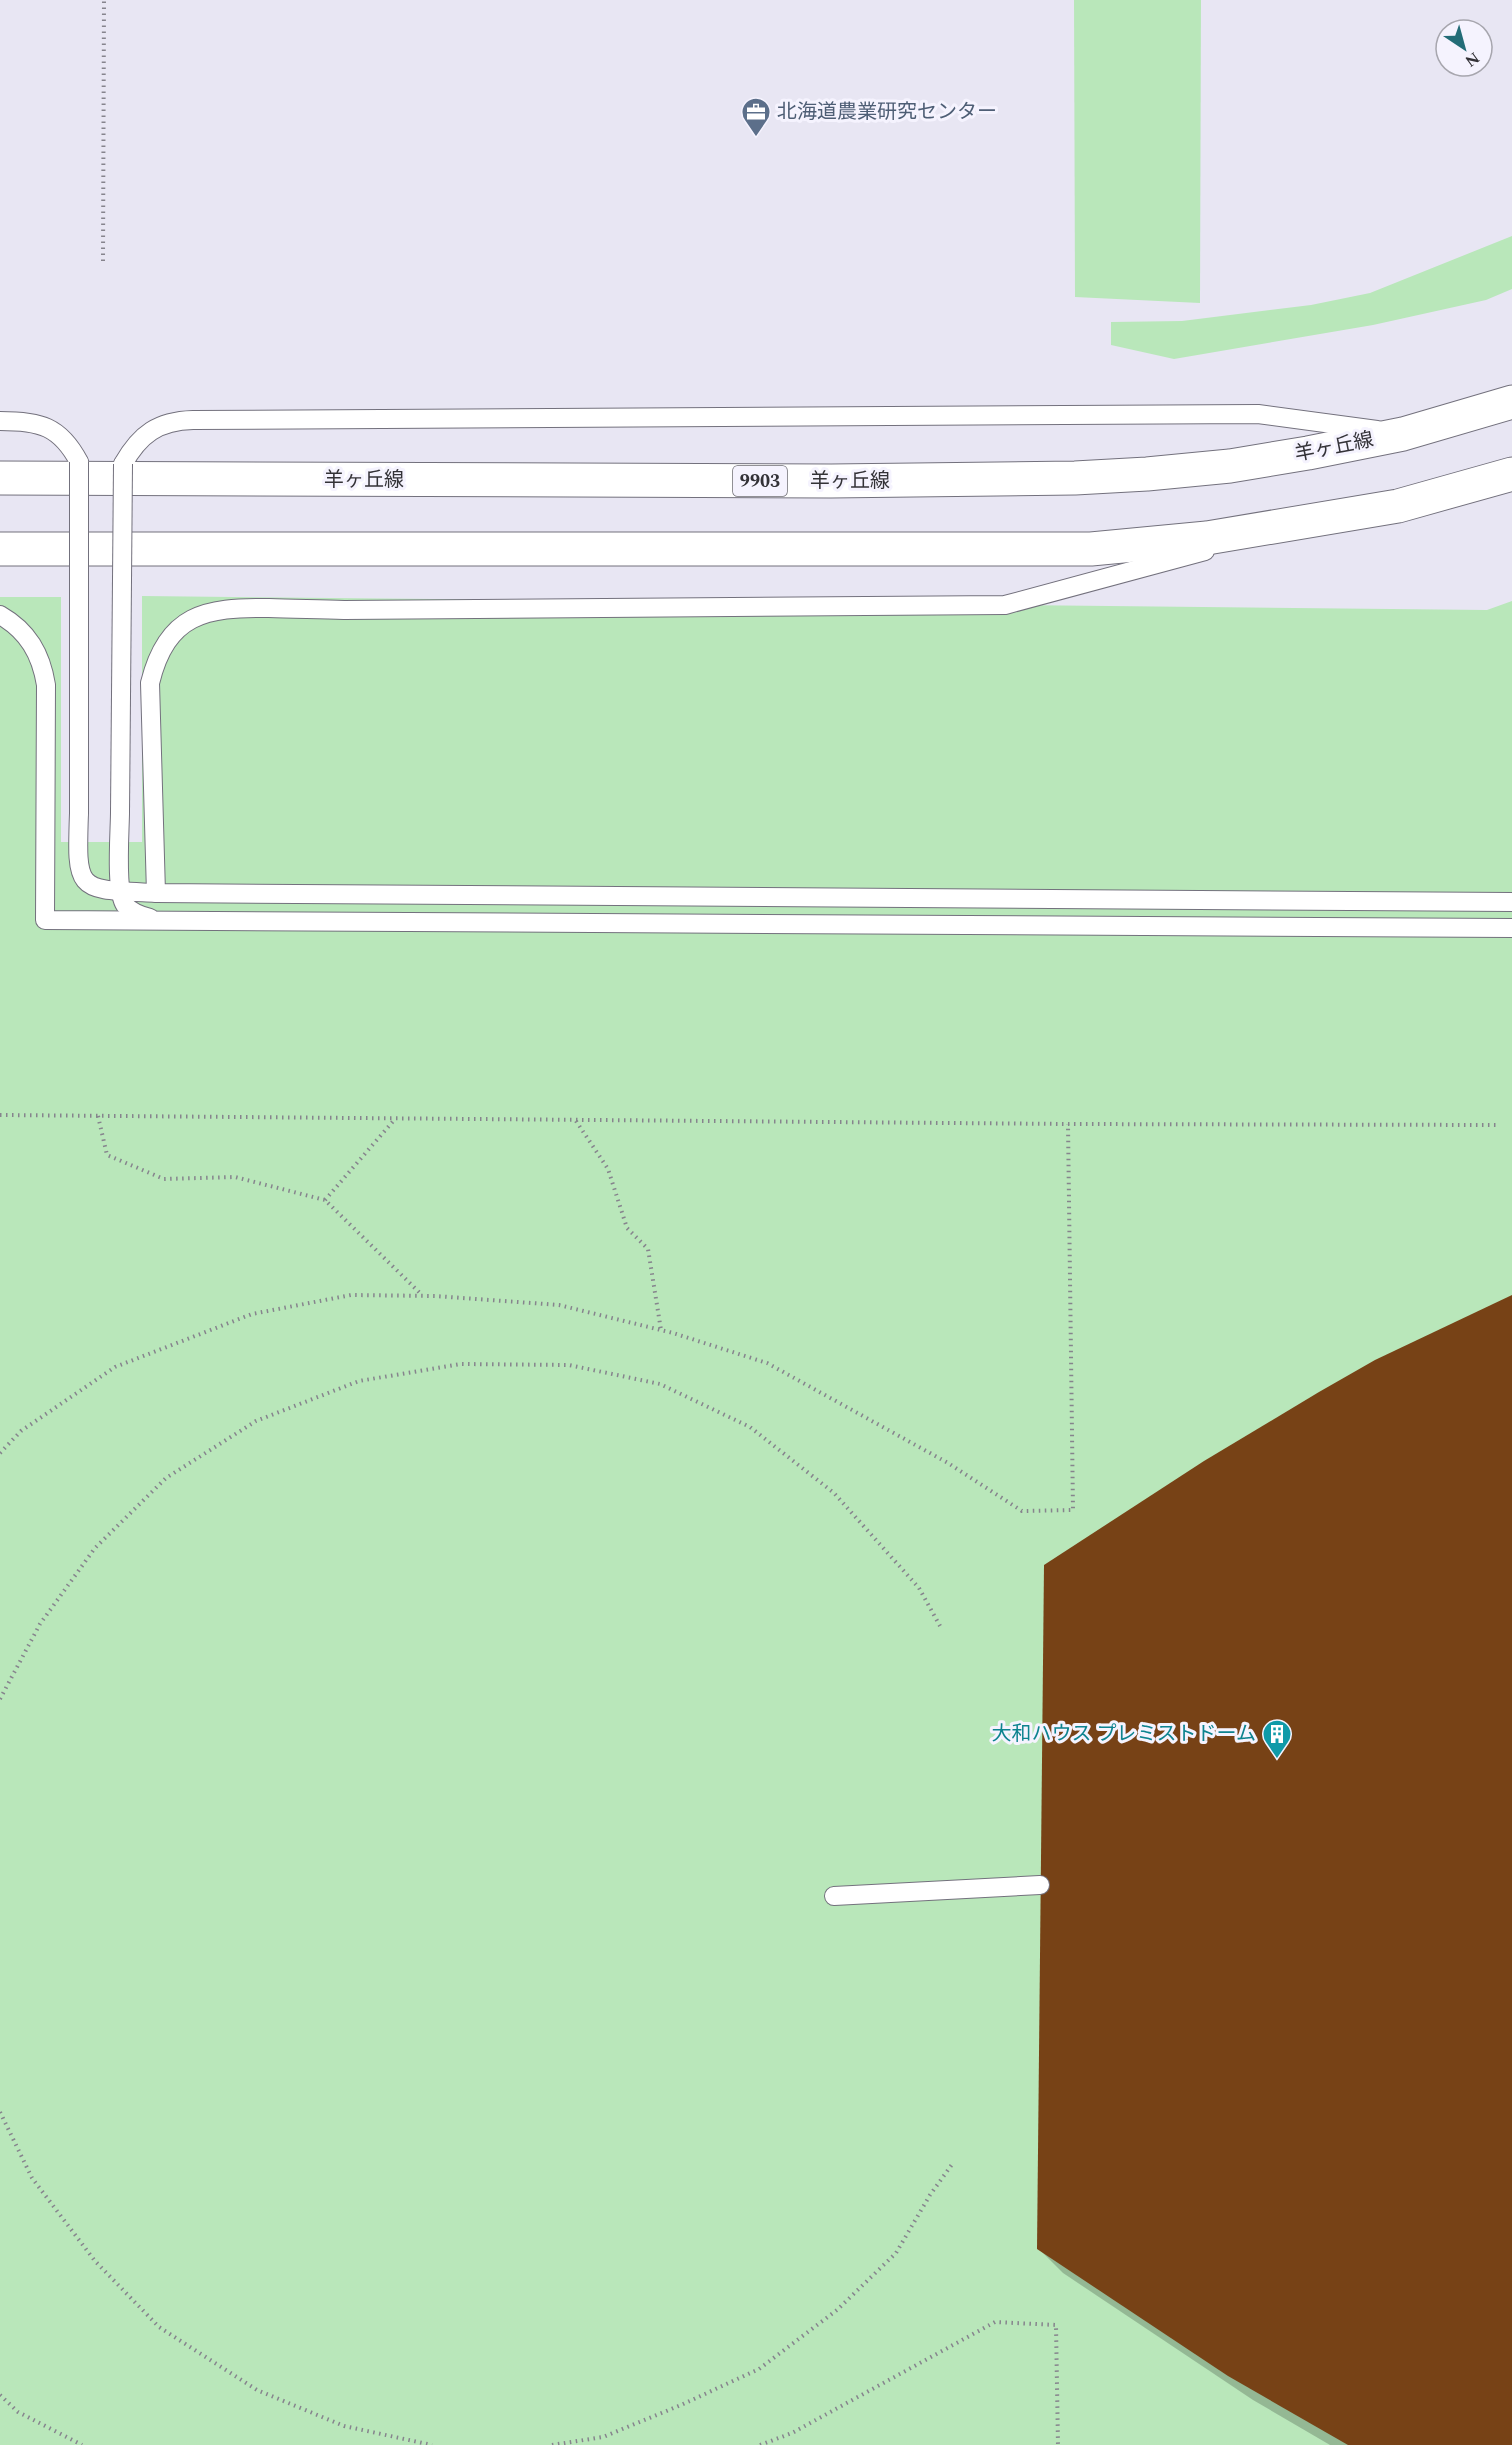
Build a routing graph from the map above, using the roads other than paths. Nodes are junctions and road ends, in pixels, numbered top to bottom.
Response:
1 (1512, 402) edge
2 (0, 421) edge
3 (1403, 434) junction
4 (1512, 474) edge
5 (0, 478) edge
6 (1332, 517) junction
7 (0, 549) edge
8 (0, 615) edge
9 (120, 891) junction
10 (156, 893) junction
11 (1512, 902) edge
12 (170, 921) junction
13 (1512, 928) edge
14 (1040, 1885) dead end
15 (834, 1896) dead end

1 - 3 main road, 羊ヶ丘線 / 9903
2 - 9 lane, bridge
3 - 5 main road, 羊ヶ丘線 / 9903
3 - 9 lane, bridge
4 - 6 main road
6 - 7 main road
6 - 10 lane
8 - 12 lane
9 - 10 lane
9 - 12 lane
10 - 11 lane
12 - 13 lane
14 - 15 lane

